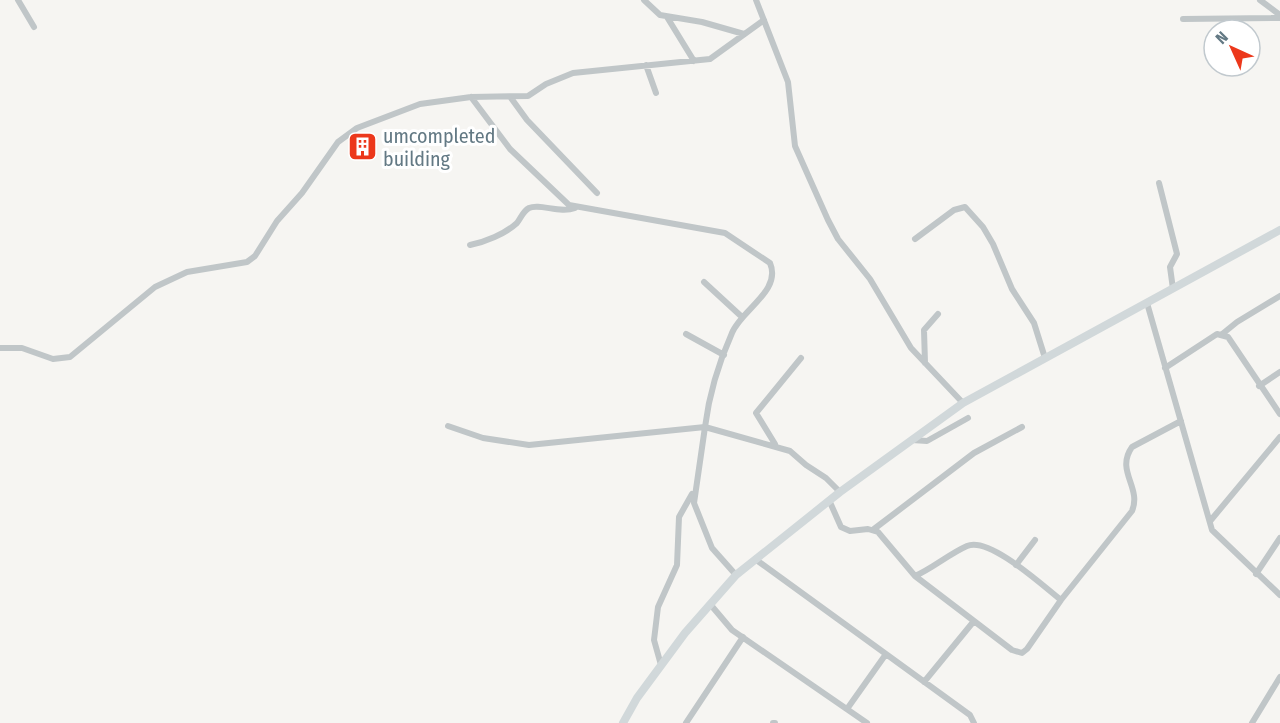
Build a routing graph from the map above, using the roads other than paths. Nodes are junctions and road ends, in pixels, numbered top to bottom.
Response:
1 (18, 0) edge
2 (644, 0) edge
3 (756, 0) edge
4 (1260, 0) edge
5 (667, 17) junction
6 (1280, 17) edge
7 (1183, 19) dead end
8 (764, 20) junction
9 (34, 27) dead end
10 (744, 34) junction
11 (694, 61) junction
12 (646, 65) junction
13 (656, 93) dead end
14 (471, 97) junction
15 (511, 98) junction
16 (1159, 183) dead end
17 (597, 193) dead end
18 (575, 208) junction
19 (1280, 230) edge
20 (915, 239) dead end
21 (470, 245) dead end
22 (704, 282) dead end
23 (1173, 289) junction
24 (1280, 296) edge
25 (1146, 303) junction
26 (938, 314) dead end
27 (742, 317) junction
28 (686, 334) dead end
29 (1221, 335) junction
30 (0, 348) edge
31 (724, 355) junction
32 (801, 358) dead end
33 (1045, 358) junction
34 (925, 363) junction
35 (1165, 368) junction
36 (1280, 372) edge
37 (1259, 386) junction
38 (963, 403) junction
39 (1280, 414) edge
40 (968, 418) dead end
41 (1181, 421) junction
42 (448, 426) dead end
43 (705, 427) junction
44 (1022, 427) dead end
45 (1280, 437) edge
46 (912, 440) junction
47 (775, 444) junction
48 (694, 491) junction
49 (840, 492) junction
50 (829, 500) junction
51 (1210, 520) junction
52 (874, 530) junction
53 (1280, 538) edge
54 (1035, 540) dead end
55 (755, 559) junction
56 (1016, 565) junction
57 (1256, 574) junction
58 (736, 575) junction
59 (915, 576) junction
60 (1280, 595) edge
61 (1061, 600) junction
62 (710, 604) junction
63 (974, 621) junction
64 (743, 637) junction
65 (886, 654) junction
66 (661, 665) junction
67 (1280, 677) edge
68 (924, 682) junction
69 (848, 709) junction
70 (623, 723) edge
71 (686, 723) edge
72 (867, 723) edge
73 (974, 723) edge
74 (1252, 723) edge

1 - 9 street
2 - 5 street
3 - 8 street
4 - 6 street
5 - 10 street
5 - 11 street
6 - 7 street
8 - 10 street
8 - 34 street
10 - 11 street
11 - 12 street
12 - 13 street
12 - 15 street
14 - 15 street
14 - 18 street
14 - 30 street
15 - 17 street
16 - 23 street
18 - 21 street
18 - 27 street
19 - 23 main road
20 - 33 street
22 - 27 street
23 - 25 main road
24 - 29 street
25 - 33 main road
25 - 35 street
26 - 34 street
27 - 31 street
28 - 31 street
29 - 35 street
29 - 37 street
31 - 43 street
32 - 47 street
33 - 38 main road
34 - 38 street
35 - 41 street
36 - 37 street
37 - 39 street
38 - 46 main road
40 - 46 street
41 - 51 street
41 - 61 street
42 - 43 street
43 - 47 street
43 - 48 street
44 - 52 street
45 - 51 street
46 - 49 main road
47 - 49 street
48 - 58 street
48 - 66 street
49 - 50 main road
50 - 52 street
50 - 55 main road
51 - 57 street
52 - 59 street
53 - 57 street
54 - 56 street
55 - 58 main road
55 - 65 street
56 - 59 street
56 - 61 street
57 - 60 street
58 - 62 main road
59 - 63 street
61 - 63 street
62 - 64 street
62 - 66 main road
63 - 68 street
64 - 69 street
64 - 71 street
65 - 68 street
65 - 69 street
66 - 70 main road
67 - 74 street
68 - 73 street
69 - 72 street

